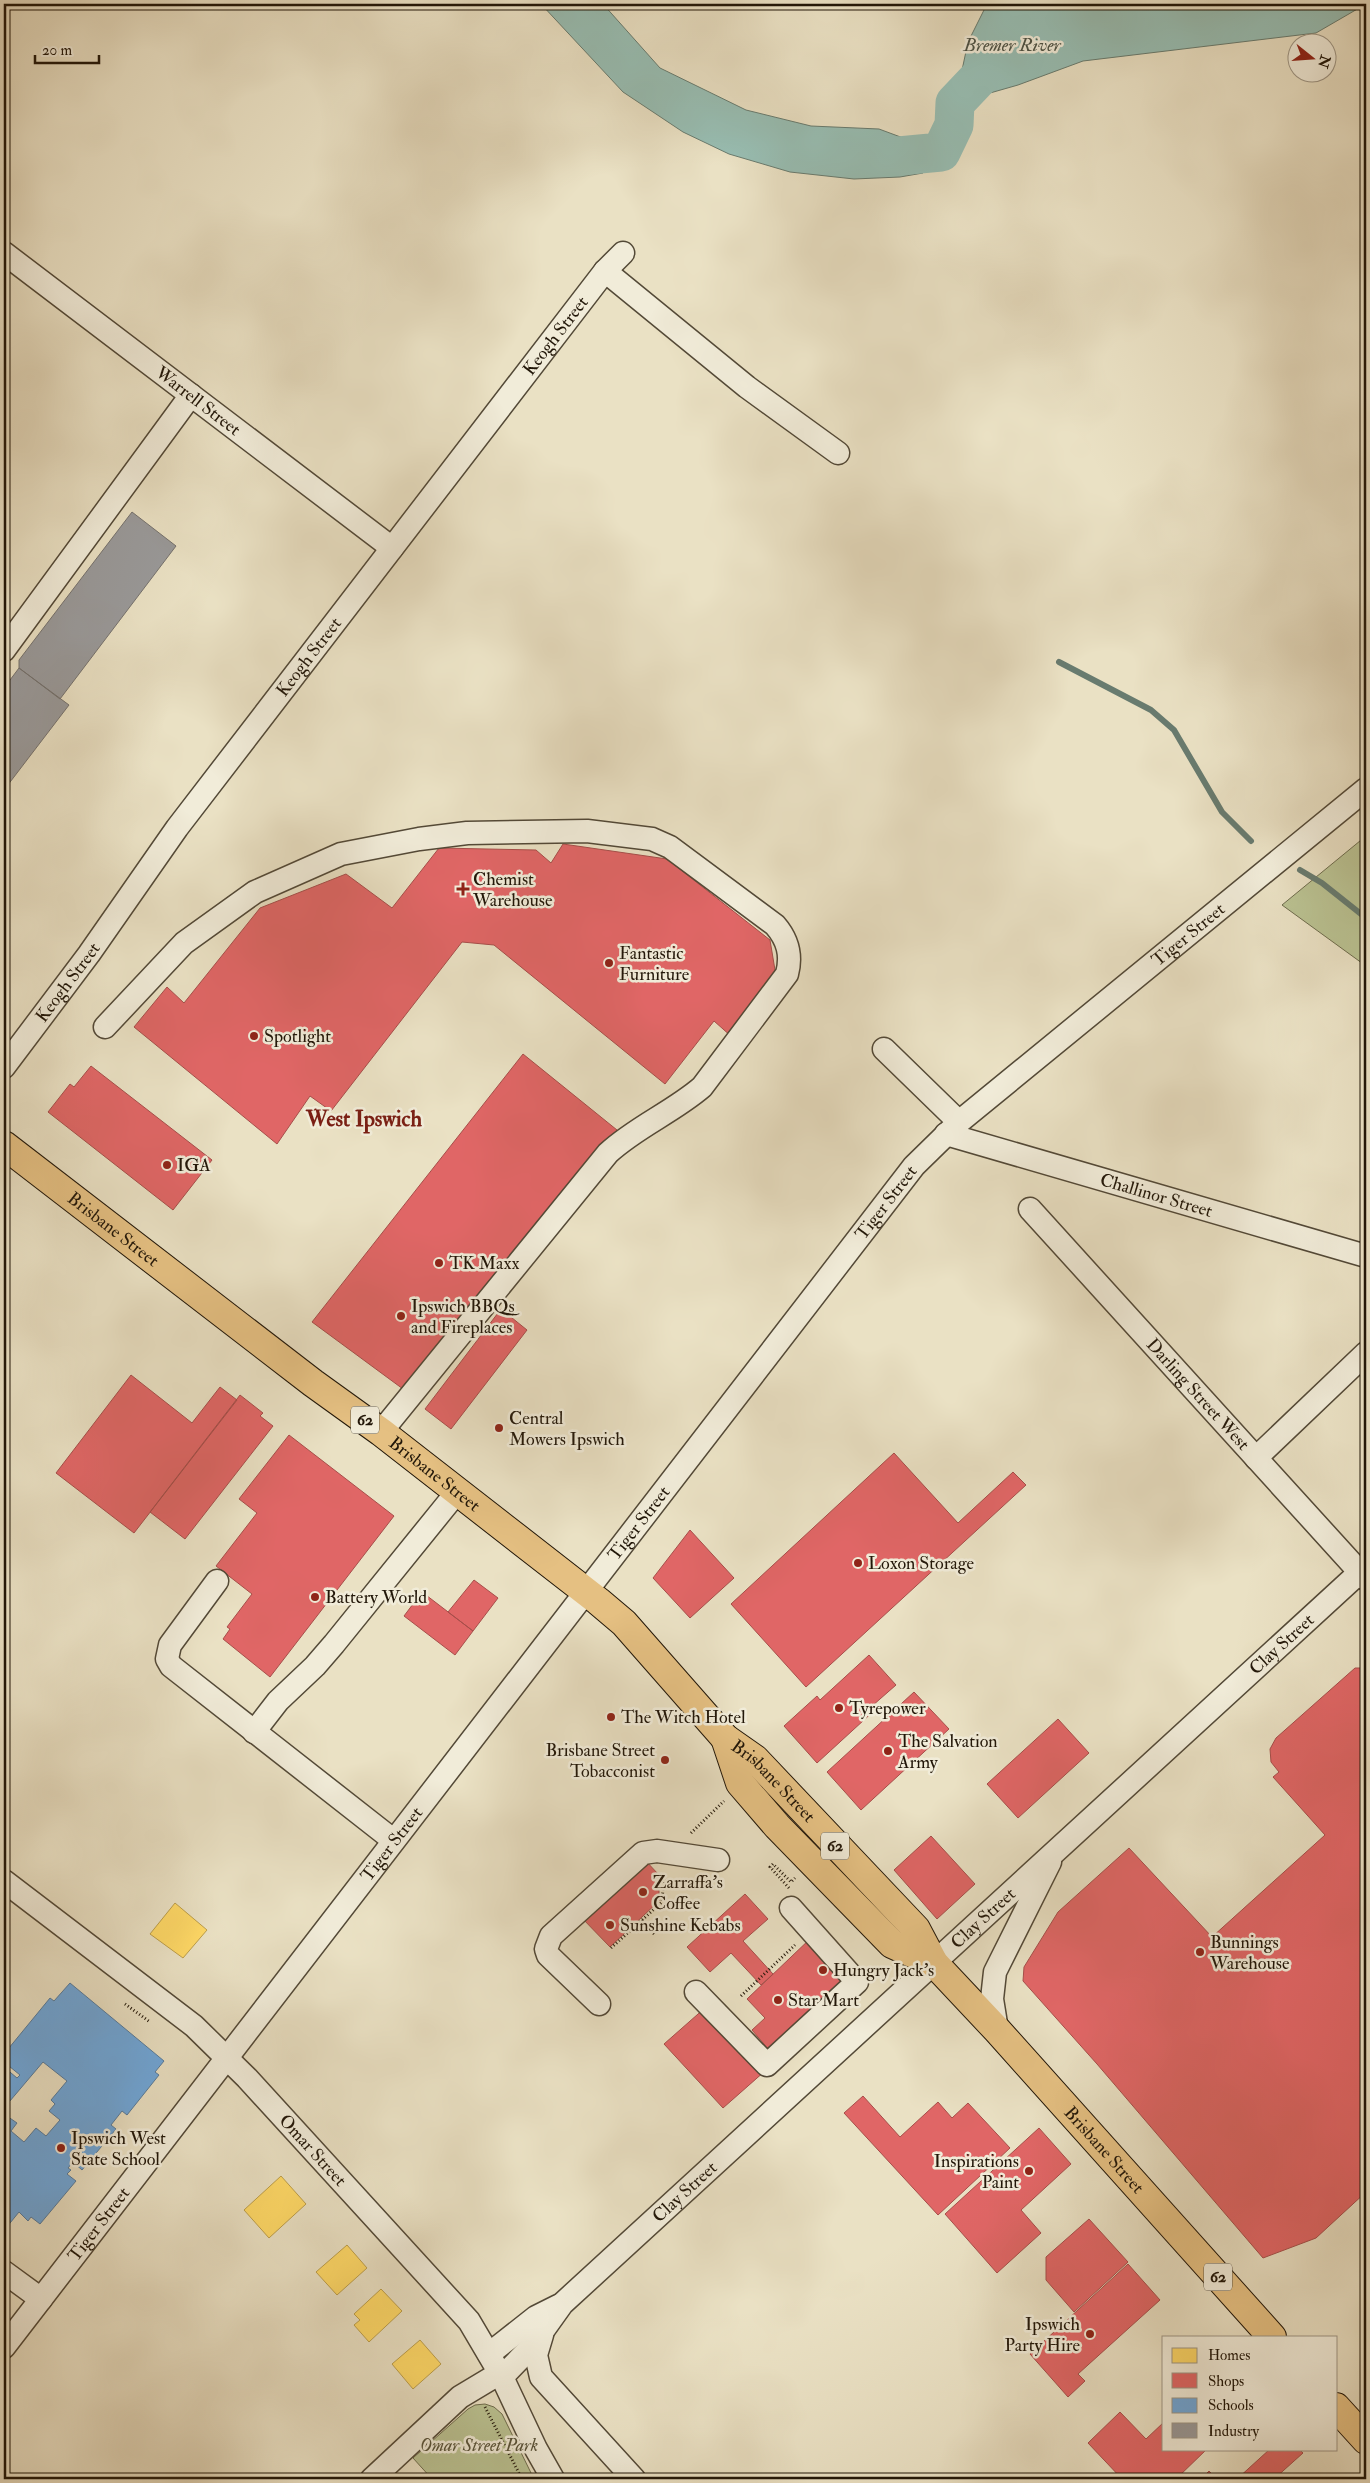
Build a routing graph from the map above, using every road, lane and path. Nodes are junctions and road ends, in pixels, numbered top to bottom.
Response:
1 (4, 253) edge
2 (623, 253) dead end
3 (605, 271) junction
4 (191, 395) junction
5 (838, 453) dead end
6 (392, 548) junction
7 (4, 650) edge
8 (1366, 789) edge
9 (105, 1028) dead end
10 (884, 1049) dead end
11 (4, 1067) edge
12 (953, 1128) junction
13 (4, 1145) edge
14 (1030, 1209) dead end
15 (1366, 1256) edge
16 (1366, 1353) edge
17 (381, 1432) junction
18 (1256, 1458) junction
19 (456, 1492) junction
20 (1363, 1575) edge
21 (217, 1581) dead end
22 (586, 1592) junction
23 (254, 1732) junction
24 (393, 1840) junction
25 (1054, 1852) junction
26 (718, 1860) dead end
27 (4, 1881) edge
28 (798, 1917) joint
29 (642, 1920) dead end
30 (656, 1935) dead end
31 (934, 1963) junction
32 (696, 1992) dead end
33 (741, 1996) dead end
34 (124, 2003) dead end
35 (599, 2004) dead end
36 (153, 2024) dead end
37 (997, 2030) junction
38 (227, 2056) junction
39 (4, 2272) edge
40 (41, 2299) junction
41 (562, 2304) junction
42 (546, 2327) junction
43 (1271, 2336) edge
44 (4, 2347) edge
45 (489, 2354) junction
46 (501, 2375) junction
47 (483, 2404) dead end
48 (1338, 2409) edge
49 (1366, 2440) edge
50 (372, 2479) edge
51 (522, 2479) edge
52 (553, 2479) edge
53 (634, 2479) edge

1 - 4 street, Warrell Street
2 - 3 street, Keogh Street
3 - 5 street
3 - 6 street, Keogh Street
4 - 6 street, Warrell Street
4 - 7 street
6 - 11 street, Keogh Street
8 - 12 street, Tiger Street
9 - 17 street
10 - 12 street
12 - 15 street, Challinor Street
12 - 22 street, Tiger Street
13 - 17 main road, Brisbane Street / 62
14 - 18 street, Darling Street West
16 - 18 street
17 - 19 main road, Brisbane Street / 62
18 - 20 street, Darling Street West
19 - 22 main road, Brisbane Street / 62
19 - 23 street
20 - 25 street, Clay Street
21 - 23 street
22 - 24 street, Tiger Street
22 - 31 main road, Brisbane Street / 62
23 - 24 street
24 - 38 street, Tiger Street
25 - 31 street, Clay Street
25 - 37 street
26 - 35 street
27 - 38 street, Omar Street
28 - 32 street
28 - 33 path
29 - 30 path
31 - 37 main road, Brisbane Street / 62
31 - 41 street, Clay Street
34 - 36 path
37 - 43 main road, Brisbane Street / 62
38 - 40 street, Tiger Street
38 - 45 street, Omar Street
39 - 40 street
40 - 44 street, Tiger Street
41 - 42 street, Clay Street
41 - 45 street, Clay Street
42 - 46 street, Clay Street
42 - 53 street
45 - 46 street, Omar Street
46 - 50 street, Clay Street
46 - 52 street, Omar Street
47 - 51 path
48 - 49 main road

